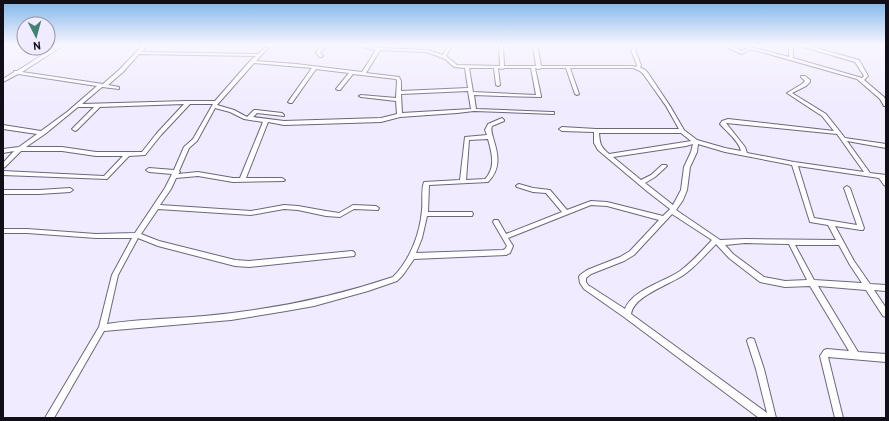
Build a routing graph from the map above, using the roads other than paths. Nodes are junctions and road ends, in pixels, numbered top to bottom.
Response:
1 (26, 65) edge
2 (29, 65) edge
3 (127, 65) edge
4 (250, 65) edge
5 (279, 65) edge
6 (369, 65) edge
7 (454, 65) edge
8 (499, 65) edge
9 (536, 65) edge
10 (637, 65) edge
11 (810, 65) edge
12 (859, 65) edge
13 (314, 68) junction
14 (467, 68) junction
15 (499, 68) junction
16 (536, 68) junction
17 (568, 68) junction
18 (638, 69) junction
19 (16, 72) junction
20 (352, 72) junction
21 (3, 73) edge
22 (364, 73) junction
23 (8, 75) junction
24 (803, 77) dead end
25 (3, 80) edge
26 (862, 80) junction
27 (498, 85) dead end
28 (103, 86) junction
29 (117, 88) dead end
30 (338, 89) dead end
31 (471, 91) junction
32 (398, 92) junction
33 (577, 94) dead end
34 (362, 96) dead end
35 (398, 100) junction
36 (189, 102) junction
37 (290, 102) dead end
38 (215, 104) junction
39 (886, 105) edge
40 (77, 106) junction
41 (98, 106) junction
42 (474, 110) junction
43 (489, 111) junction
44 (552, 113) dead end
45 (282, 115) dead end
46 (400, 115) junction
47 (249, 118) junction
48 (502, 120) dead end
49 (266, 121) junction
50 (490, 125) junction
51 (3, 127) edge
52 (75, 129) dead end
53 (562, 129) dead end
54 (682, 130) junction
55 (596, 131) junction
56 (43, 133) junction
57 (839, 134) junction
58 (490, 137) junction
59 (843, 139) junction
60 (695, 141) junction
61 (886, 146) edge
62 (20, 149) junction
63 (3, 151) edge
64 (744, 153) junction
65 (128, 154) junction
66 (608, 156) junction
67 (794, 164) junction
68 (3, 166) edge
69 (664, 166) dead end
70 (149, 170) dead end
71 (3, 173) edge
72 (176, 174) junction
73 (868, 174) junction
74 (883, 177) edge
75 (242, 180) junction
76 (282, 180) dead end
77 (463, 181) junction
78 (641, 183) junction
79 (886, 184) edge
80 (519, 186) dead end
81 (847, 188) dead end
82 (70, 190) dead end
83 (3, 192) edge
84 (157, 207) junction
85 (376, 208) dead end
86 (673, 210) junction
87 (566, 213) junction
88 (425, 214) junction
89 (470, 214) dead end
90 (664, 219) junction
91 (496, 222) dead end
92 (830, 223) junction
93 (3, 231) edge
94 (137, 235) junction
95 (504, 237) junction
96 (718, 242) junction
97 (791, 242) junction
98 (841, 243) junction
99 (352, 254) dead end
100 (412, 256) junction
101 (812, 284) junction
102 (868, 287) junction
103 (886, 288) edge
104 (886, 314) edge
105 (627, 315) junction
106 (102, 328) junction
107 (751, 341) dead end
108 (856, 356) junction
109 (886, 358) edge
110 (50, 418) edge
111 (766, 418) edge
112 (772, 418) edge
113 (839, 418) edge

1 - 23 street
2 - 19 street
3 - 28 street
4 - 38 street
5 - 13 street
6 - 22 street
7 - 14 street
8 - 15 street
9 - 16 street
10 - 18 street
11 - 26 street
12 - 26 street
13 - 20 street
13 - 37 street
14 - 15 street
14 - 31 street
15 - 16 street
15 - 27 street
16 - 17 street
16 - 31 street
17 - 18 street
17 - 33 street
18 - 54 street
19 - 25 street
19 - 28 street
20 - 22 street
20 - 30 street
21 - 23 street
22 - 32 street
23 - 25 street
24 - 57 street
26 - 39 street
28 - 29 street
28 - 40 street
31 - 32 street
31 - 42 street
32 - 35 street
34 - 35 street
35 - 46 street
36 - 38 street
36 - 41 street
36 - 65 street
38 - 47 street
38 - 72 street
40 - 41 street
40 - 56 street
41 - 52 street
42 - 43 street
42 - 46 street
43 - 44 street
43 - 50 street
45 - 47 street
46 - 49 street
47 - 49 street
48 - 50 street
49 - 75 street
50 - 58 street
51 - 56 street
53 - 55 street
54 - 55 street
54 - 60 street
55 - 66 street
56 - 62 street
57 - 59 street
57 - 64 street
58 - 77 street
58 - 77 street
59 - 61 street
59 - 73 street
60 - 64 street
60 - 66 street
60 - 86 street
62 - 63 street
62 - 65 street
62 - 68 street
64 - 67 street
65 - 71 street
66 - 78 street
67 - 73 street
67 - 92 street
69 - 78 street
70 - 72 street
72 - 75 street
72 - 84 street
73 - 74 street
74 - 79 street
75 - 76 street
77 - 88 street
78 - 86 street
80 - 87 street
81 - 92 street
82 - 83 street
84 - 85 street
84 - 94 street
86 - 90 street
86 - 96 street
87 - 90 street
87 - 95 street
88 - 89 street
88 - 100 street
90 - 105 street
91 - 95 street
92 - 98 street
93 - 94 street
94 - 99 street
94 - 106 street
95 - 100 street
96 - 97 street
96 - 101 street
96 - 105 street
97 - 98 street
97 - 101 street
98 - 102 street
100 - 106 street
101 - 102 street
101 - 108 street
102 - 103 street
102 - 104 street
105 - 111 street
106 - 110 street
107 - 112 street
108 - 109 street
108 - 113 street

